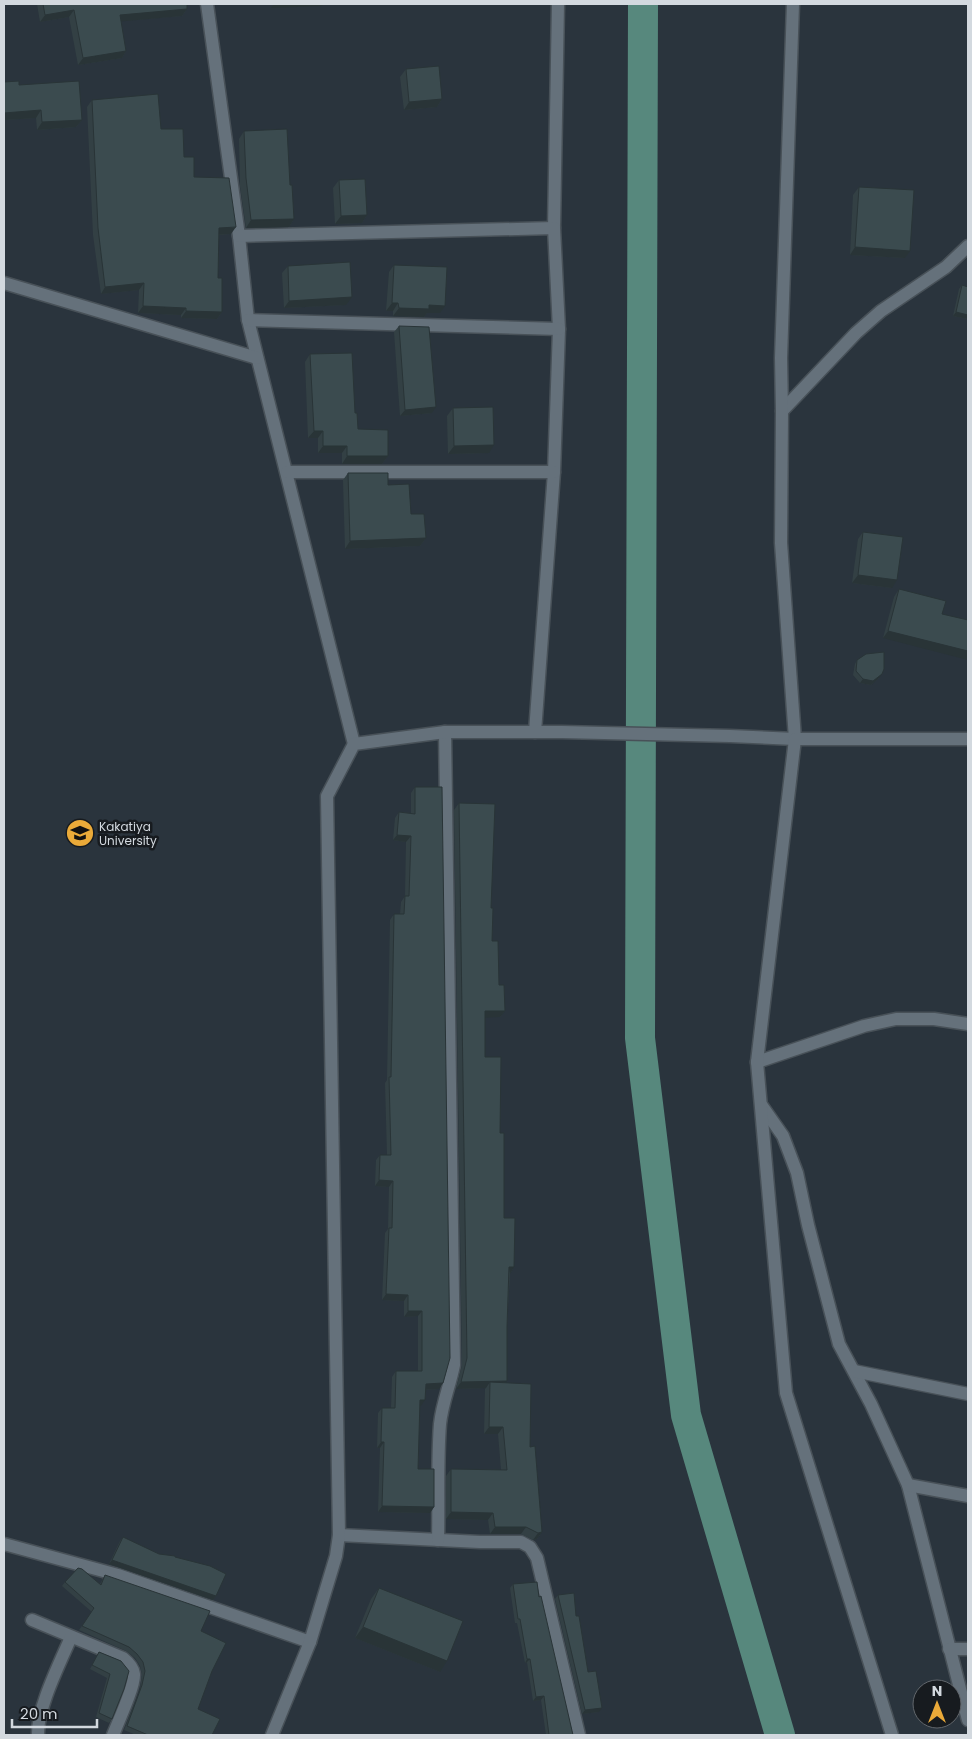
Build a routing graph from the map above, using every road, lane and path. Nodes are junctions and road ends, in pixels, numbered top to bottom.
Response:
1 (207, 4) edge
2 (558, 4) edge
3 (793, 4) edge
4 (554, 228) junction
5 (239, 236) junction
6 (968, 246) edge
7 (4, 283) edge
8 (248, 320) junction
9 (559, 329) junction
10 (257, 358) junction
11 (782, 411) junction
12 (287, 472) junction
13 (554, 472) junction
14 (445, 732) junction
15 (536, 732) junction
16 (795, 739) junction
17 (968, 739) edge
18 (354, 744) junction
19 (968, 1024) edge
20 (758, 1062) junction
21 (761, 1104) junction
22 (854, 1371) junction
23 (968, 1394) edge
24 (908, 1485) junction
25 (968, 1496) edge
26 (339, 1535) junction
27 (438, 1540) junction
28 (4, 1544) edge
29 (32, 1620) dead end
30 (71, 1637) junction
31 (310, 1642) junction
32 (949, 1649) junction
33 (968, 1649) edge
34 (968, 1720) edge
35 (38, 1735) edge
36 (113, 1735) edge
37 (272, 1735) edge
38 (579, 1735) edge
39 (892, 1735) edge

1 - 5 street
2 - 4 street
3 - 11 street
4 - 5 street
4 - 9 street
5 - 8 street
6 - 11 street
7 - 10 street
8 - 9 street
8 - 10 street
9 - 13 street
10 - 12 street
11 - 16 street
12 - 13 street
12 - 18 street
13 - 15 street
14 - 15 street
14 - 18 street
14 - 27 street
15 - 16 street
16 - 17 street
16 - 20 street
18 - 26 street
19 - 20 street
20 - 21 street
21 - 22 street
21 - 39 street
22 - 23 street
22 - 24 street
24 - 25 street
24 - 32 street
26 - 27 street
26 - 31 street
27 - 38 street
28 - 31 street
29 - 30 street
30 - 35 street
30 - 36 street
31 - 37 street
32 - 33 street
32 - 34 street

